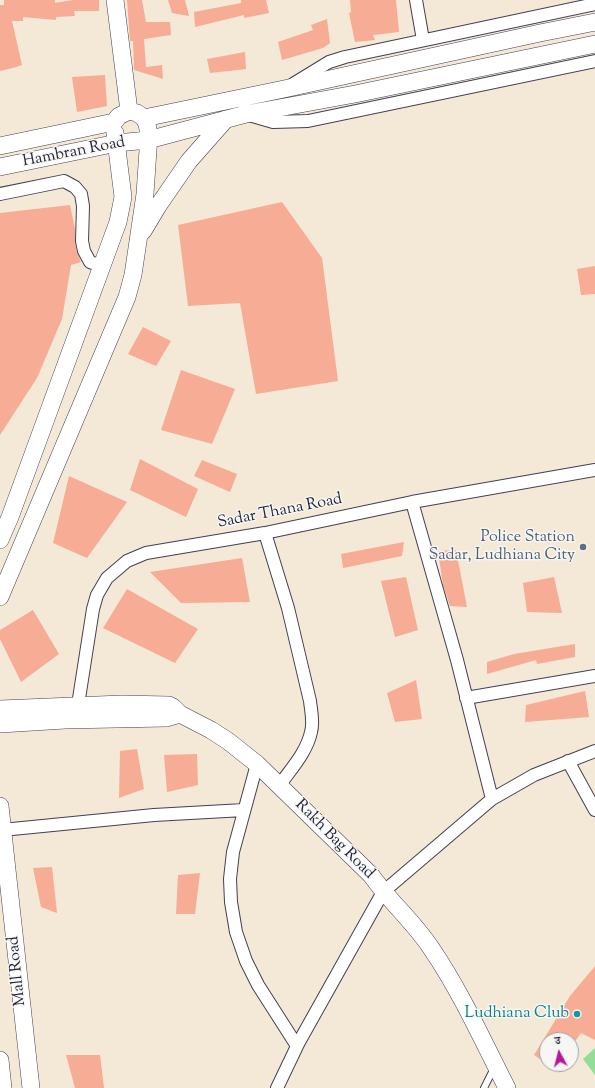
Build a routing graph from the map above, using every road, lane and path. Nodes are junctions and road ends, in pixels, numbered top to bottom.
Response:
1 (115, 0) edge
2 (416, 0) edge
3 (595, 4) edge
4 (595, 22) edge
5 (423, 40) junction
6 (595, 44) edge
7 (595, 61) edge
8 (284, 89) junction
9 (136, 114) junction
10 (246, 114) junction
11 (226, 119) junction
12 (114, 122) junction
13 (148, 140) junction
14 (117, 143) junction
15 (0, 146) edge
16 (0, 167) edge
17 (0, 194) edge
18 (138, 238) junction
19 (102, 266) junction
20 (595, 470) edge
21 (412, 502) junction
22 (265, 533) junction
23 (0, 540) edge
24 (0, 597) edge
25 (595, 676) edge
26 (466, 698) junction
27 (78, 705) junction
28 (0, 710) edge
29 (180, 714) junction
30 (0, 725) edge
31 (595, 751) edge
32 (568, 761) junction
33 (257, 764) junction
34 (279, 786) junction
35 (492, 799) junction
36 (0, 806) edge
37 (244, 810) junction
38 (595, 810) edge
39 (2, 830) junction
40 (383, 892) junction
41 (297, 1046) junction
42 (0, 1060) edge
43 (496, 1065) junction
44 (3, 1088) edge
45 (31, 1088) edge
46 (277, 1088) edge
47 (484, 1088) edge
48 (507, 1088) edge

1 - 9 street
2 - 5 street
3 - 5 street
4 - 8 street
5 - 8 street
6 - 10 street, Hambran Road
7 - 10 street
8 - 9 street
9 - 12 street, Hambran Road
9 - 13 street
10 - 11 street, Hambran Road
11 - 13 street, Hambran Road
11 - 18 street
12 - 14 street
12 - 15 street, Hambran Road
13 - 14 street, Hambran Road
13 - 18 street
14 - 16 street, Hambran Road
14 - 19 street
17 - 19 street
18 - 24 street
19 - 23 street
20 - 21 street, Sadar Thana Road
21 - 22 street, Sadar Thana Road
21 - 26 street
22 - 27 street, Sadar Thana Road
22 - 34 street
25 - 26 street
26 - 35 street
27 - 28 street, Rakh Bag Road
27 - 29 street, Rakh Bag Road
28 - 30 street
29 - 30 street
29 - 33 street, Rakh Bag Road
31 - 32 street
32 - 35 street
32 - 38 street
33 - 34 street, Rakh Bag Road
33 - 37 street
34 - 40 street, Rakh Bag Road
35 - 40 street
36 - 39 street, Mall Road
37 - 39 street
37 - 41 street
39 - 45 street, Mall Road
40 - 41 street
40 - 43 street, Rakh Bag Road
41 - 46 street
42 - 44 street
43 - 47 lane
43 - 48 street, Rakh Bag Road

